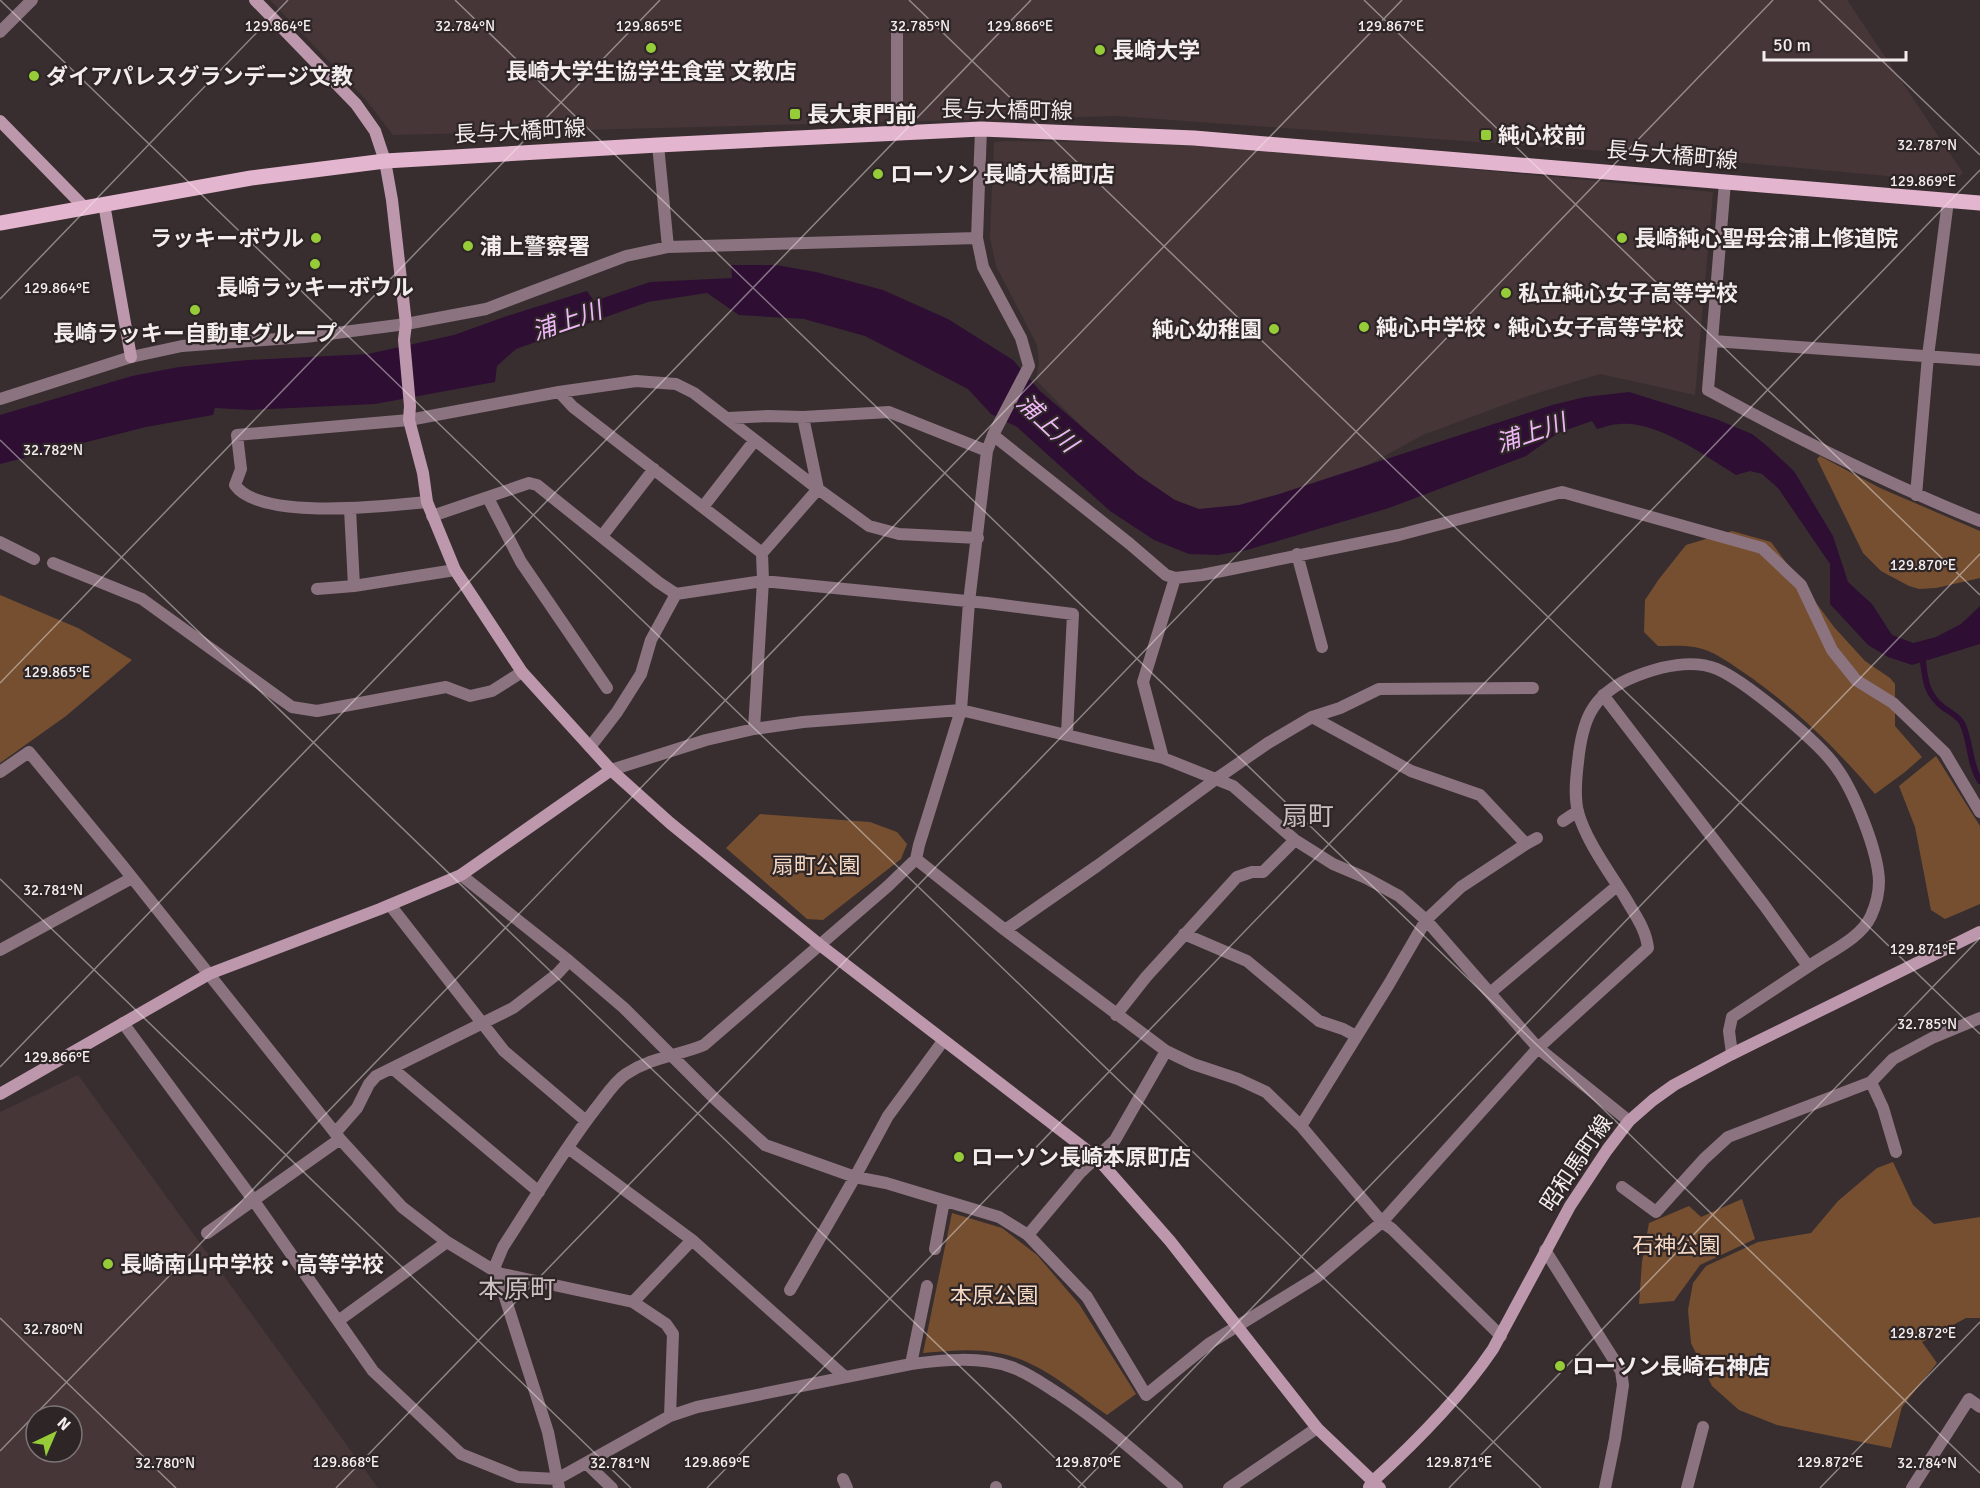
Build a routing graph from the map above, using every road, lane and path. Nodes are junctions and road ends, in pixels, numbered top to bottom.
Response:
1 (32, 0) edge
2 (255, 0) edge
3 (0, 32) edge
4 (897, 33) dead end
5 (0, 121) edge
6 (981, 129) junction
7 (897, 133) junction
8 (658, 145) junction
9 (386, 161) junction
10 (1725, 182) junction
11 (1948, 201) junction
12 (1980, 203) edge
13 (104, 204) junction
14 (84, 207) junction
15 (0, 223) edge
16 (977, 238) junction
17 (668, 247) junction
18 (406, 324) junction
19 (1713, 341) junction
20 (1928, 356) junction
21 (131, 357) junction
22 (1980, 360) edge
23 (559, 392) junction
24 (0, 399) edge
25 (803, 417) junction
26 (728, 418) junction
27 (409, 420) junction
28 (994, 432) junction
29 (755, 440) junction
30 (987, 451) junction
31 (654, 470) junction
32 (818, 489) junction
33 (1916, 495) junction
34 (489, 498) junction
35 (427, 502) junction
36 (703, 507) junction
37 (350, 509) junction
38 (432, 516) junction
39 (1980, 520) edge
40 (602, 536) junction
41 (978, 538) junction
42 (0, 542) edge
43 (762, 553) junction
44 (1297, 554) junction
45 (34, 559) dead end
46 (53, 562) dead end
47 (455, 570) junction
48 (1175, 578) junction
49 (763, 581) junction
50 (354, 586) junction
51 (317, 590) dead end
52 (676, 594) junction
53 (969, 602) junction
54 (1322, 647) dead end
55 (522, 672) junction
56 (607, 688) dead end
57 (1533, 688) dead end
58 (1603, 695) junction
59 (961, 710) junction
60 (1312, 717) junction
61 (754, 729) junction
62 (1067, 734) junction
63 (590, 747) junction
64 (1163, 758) junction
65 (611, 770) junction
66 (0, 772) edge
67 (1216, 779) junction
68 (1578, 811) junction
69 (1980, 812) edge
70 (1563, 821) dead end
71 (1295, 840) junction
72 (916, 859) junction
73 (461, 875) junction
74 (132, 878) junction
75 (1617, 886) junction
76 (390, 905) junction
77 (1426, 920) junction
78 (1005, 930) junction
79 (1980, 932) edge
80 (1184, 934) junction
81 (820, 945) junction
82 (0, 950) edge
83 (569, 961) junction
84 (1808, 966) junction
85 (209, 974) junction
86 (1490, 993) junction
87 (1116, 1015) junction
88 (1980, 1018) edge
89 (123, 1023) junction
90 (482, 1024) junction
91 (1356, 1036) junction
92 (943, 1041) junction
93 (1538, 1048) junction
94 (1166, 1051) junction
95 (669, 1054) junction
96 (1732, 1054) junction
97 (392, 1068) junction
98 (1871, 1082) junction
99 (0, 1094) edge
100 (586, 1121) junction
101 (1629, 1121) junction
102 (1301, 1126) junction
103 (338, 1136) junction
104 (568, 1148) junction
105 (1896, 1152) dead end
106 (1097, 1158) junction
107 (855, 1177) junction
108 (1622, 1187) dead end
109 (539, 1192) junction
110 (254, 1201) junction
111 (944, 1201) junction
112 (1382, 1222) junction
113 (207, 1233) dead end
114 (1028, 1235) junction
115 (692, 1240) junction
116 (447, 1242) junction
117 (935, 1249) dead end
118 (1545, 1250) junction
119 (498, 1273) junction
120 (927, 1286) dead end
121 (790, 1290) dead end
122 (633, 1302) junction
123 (338, 1322) junction
124 (1237, 1326) junction
125 (1501, 1336) junction
126 (911, 1364) junction
127 (845, 1377) junction
128 (1980, 1407) edge
129 (670, 1416) junction
130 (1703, 1427) dead end
131 (1317, 1428) junction
132 (587, 1464) junction
133 (558, 1484) edge
134 (1373, 1486) edge
135 (612, 1488) edge
136 (1177, 1488) edge
137 (1229, 1488) edge
138 (1605, 1488) edge
139 (1687, 1488) edge
140 (1912, 1488) edge

1 - 3 street
2 - 9 street
4 - 7 street
5 - 14 street
6 - 7 main road, 長与大橋町線
6 - 10 main road, 長与大橋町線
6 - 16 street
7 - 8 main road, 長与大橋町線
8 - 9 main road, 長与大橋町線
8 - 17 street
9 - 13 main road, 長与大橋町線
9 - 18 street
10 - 11 main road, 長与大橋町線
10 - 19 street
11 - 12 main road, 長与大橋町線
11 - 20 street
13 - 14 main road, 長与大橋町線
13 - 21 street
14 - 15 main road, 長与大橋町線
16 - 17 street
16 - 28 street
17 - 18 street
18 - 21 street
18 - 27 street
19 - 20 street
19 - 33 street
20 - 22 street
20 - 33 street
21 - 24 street
23 - 26 street
23 - 27 street
23 - 31 street
25 - 26 street
25 - 30 street
25 - 32 street
26 - 29 street
27 - 35 street
27 - 37 street
28 - 30 street
28 - 48 street
29 - 32 street
29 - 36 street
30 - 41 street
31 - 36 street
31 - 40 street
32 - 41 street
32 - 43 street
33 - 39 street
34 - 38 street
34 - 40 street
34 - 56 street
35 - 37 street
35 - 38 street
36 - 43 street
37 - 50 street
38 - 47 street
40 - 52 street
41 - 53 street
42 - 45 street
43 - 49 street
44 - 48 street
44 - 54 street
44 - 69 street
46 - 55 street
47 - 50 street
47 - 55 street
48 - 64 street
49 - 52 street
49 - 53 street
49 - 61 street
50 - 51 street
52 - 63 street
53 - 59 street
53 - 62 street
55 - 63 street
57 - 60 street
58 - 68 street
58 - 84 street
58 - 84 street
59 - 61 street
59 - 62 street
59 - 72 street
60 - 67 street
60 - 77 street
61 - 65 street
62 - 64 street
63 - 65 street
64 - 67 street
65 - 73 street
65 - 81 street
66 - 74 street
67 - 71 street
67 - 78 street
68 - 70 street
68 - 75 street
71 - 77 street
71 - 80 street
72 - 78 street
72 - 81 street
73 - 76 street
73 - 83 street
74 - 82 street
74 - 85 street
75 - 86 street
75 - 93 street
76 - 85 street
76 - 90 street
77 - 86 street
77 - 91 street
78 - 87 street
79 - 96 street, 昭和馬町線
80 - 87 street
80 - 91 street
81 - 92 street
81 - 95 street
83 - 90 street
83 - 95 street
84 - 96 street
85 - 89 street
85 - 103 street
86 - 93 street
87 - 94 street
88 - 98 street
89 - 99 street
89 - 110 street
90 - 97 street
90 - 100 street
91 - 102 street
92 - 106 street
92 - 107 street
93 - 101 street
93 - 112 street
94 - 102 street
94 - 106 street
95 - 100 street
95 - 107 street
96 - 101 street, 昭和馬町線
97 - 103 street
97 - 109 street
98 - 105 street
98 - 108 street
100 - 104 street
101 - 118 street, 昭和馬町線
102 - 112 street
103 - 110 street
103 - 116 street
104 - 109 street
104 - 115 street
106 - 114 street
106 - 124 street
107 - 111 street
107 - 121 street
109 - 119 street
110 - 113 street
110 - 123 street
111 - 114 street
111 - 117 street
112 - 124 street
112 - 125 street
114 - 124 street
115 - 122 street
115 - 127 street
116 - 119 street
116 - 123 street
118 - 125 street, 昭和馬町線
118 - 138 street
119 - 122 street
119 - 133 street
120 - 126 street
122 - 129 street
123 - 133 street
124 - 131 street
125 - 134 street, 昭和馬町線
126 - 127 street
126 - 136 street
127 - 129 street
128 - 140 street
129 - 132 street
130 - 139 street
131 - 134 street
131 - 137 street
132 - 133 street
132 - 135 street

